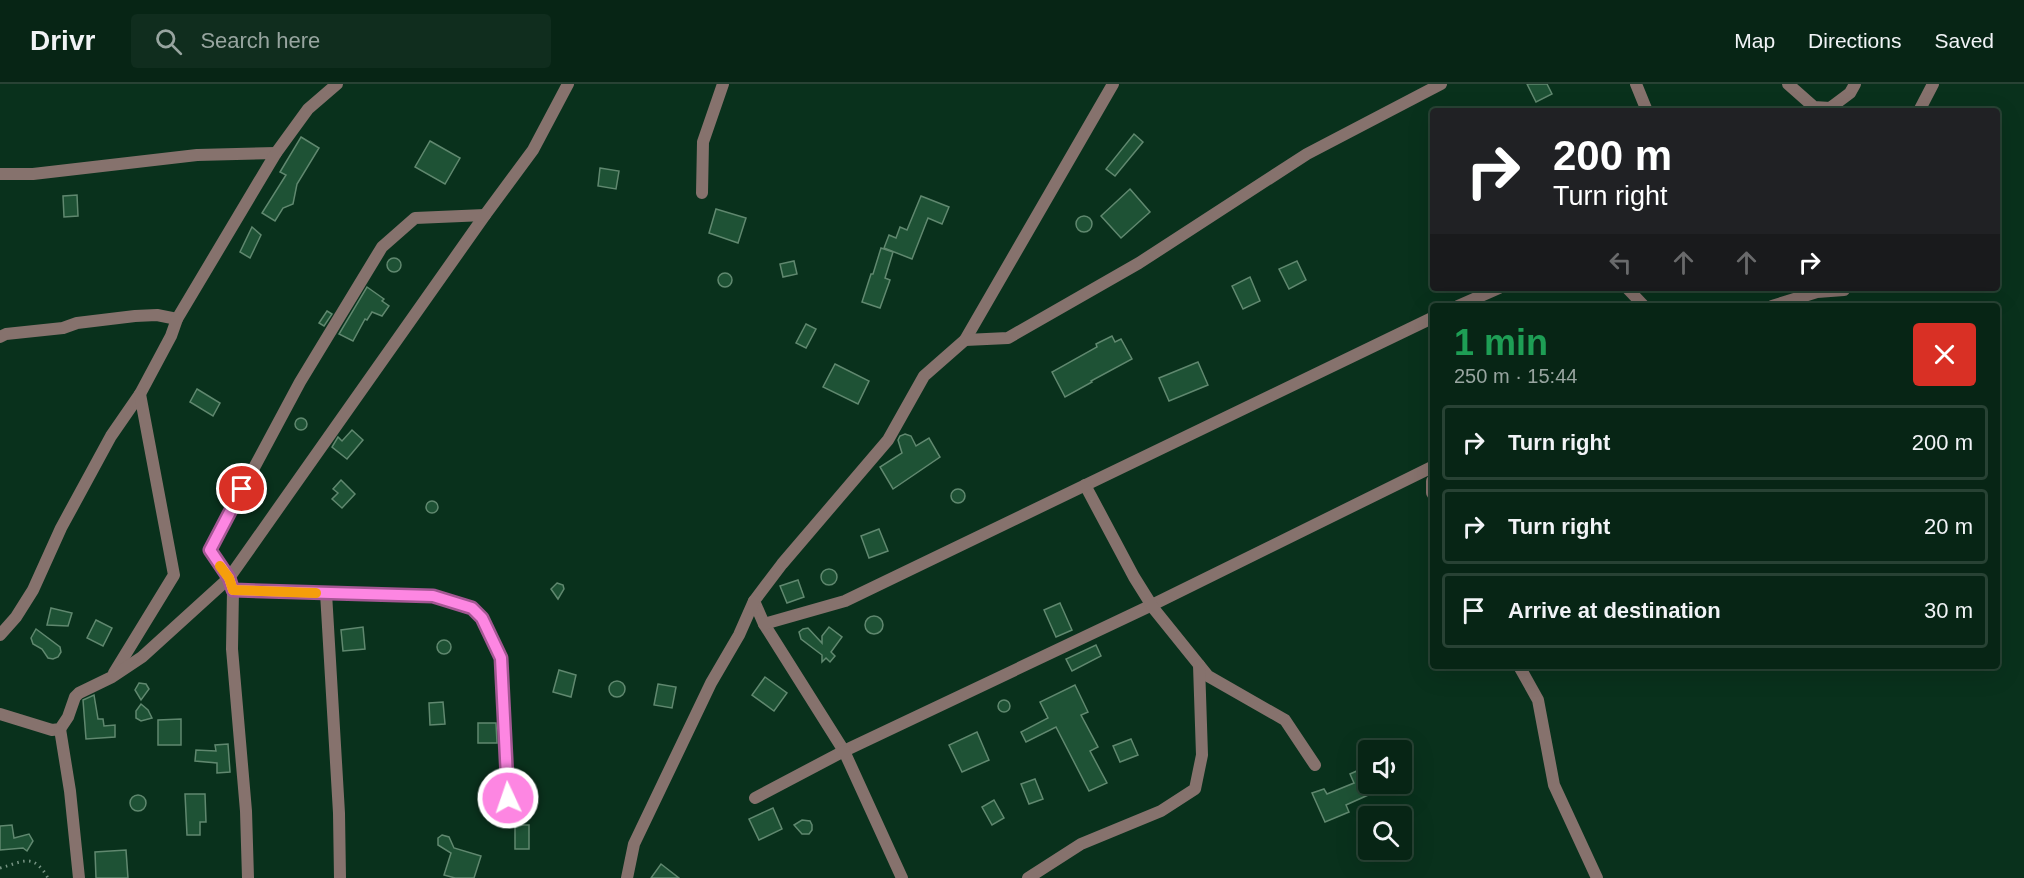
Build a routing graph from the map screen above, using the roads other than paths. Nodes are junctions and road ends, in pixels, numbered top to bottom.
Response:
1 (337, 84) edge
2 (568, 84) edge
3 (723, 84) edge
4 (1113, 84) edge
5 (1441, 84) edge
6 (1636, 84) edge
7 (1788, 84) edge
8 (1856, 84) edge
9 (1933, 84) edge
10 (1646, 108) edge
11 (1921, 108) edge
12 (276, 153) junction
13 (0, 174) edge
14 (702, 193) dead end
15 (485, 215) junction
16 (1493, 291) edge
17 (1630, 291) edge
18 (1830, 291) edge
19 (1467, 303) edge
20 (1641, 303) edge
21 (1782, 303) edge
22 (177, 319) junction
23 (1430, 319) edge
24 (0, 337) edge
25 (965, 340) junction
26 (140, 394) junction
27 (1430, 467) edge
28 (1085, 485) junction
29 (231, 584) junction
30 (326, 593) junction
31 (754, 601) junction
32 (1152, 605) junction
33 (764, 624) junction
34 (0, 635) edge
35 (1199, 665) junction
36 (1521, 669) edge
37 (112, 677) junction
38 (0, 714) edge
39 (60, 729) junction
40 (844, 750) junction
41 (1315, 765) dead end
42 (508, 798) dead end
43 (755, 798) dead end
44 (79, 878) edge
45 (248, 878) edge
46 (340, 878) edge
47 (627, 878) edge
48 (902, 878) edge
49 (1028, 878) edge
50 (1596, 878) edge

1 - 12 street
2 - 15 street
3 - 14 street
4 - 25 street
5 - 25 street
6 - 10 street
7 - 8 street
9 - 11 street
12 - 13 street
12 - 22 street
15 - 29 street
15 - 29 street
16 - 19 street
17 - 20 street
18 - 21 street
22 - 24 street
22 - 26 street
23 - 28 street
25 - 31 street
26 - 34 street
26 - 37 street
27 - 32 street
28 - 32 street
28 - 33 street
29 - 30 street
29 - 37 street
29 - 45 street
30 - 42 street
30 - 46 street
31 - 33 street
31 - 47 street
32 - 35 street
32 - 40 street
33 - 40 street
35 - 41 street
35 - 49 street
36 - 50 street
37 - 39 street
38 - 39 street
39 - 44 street
40 - 43 street
40 - 48 street

